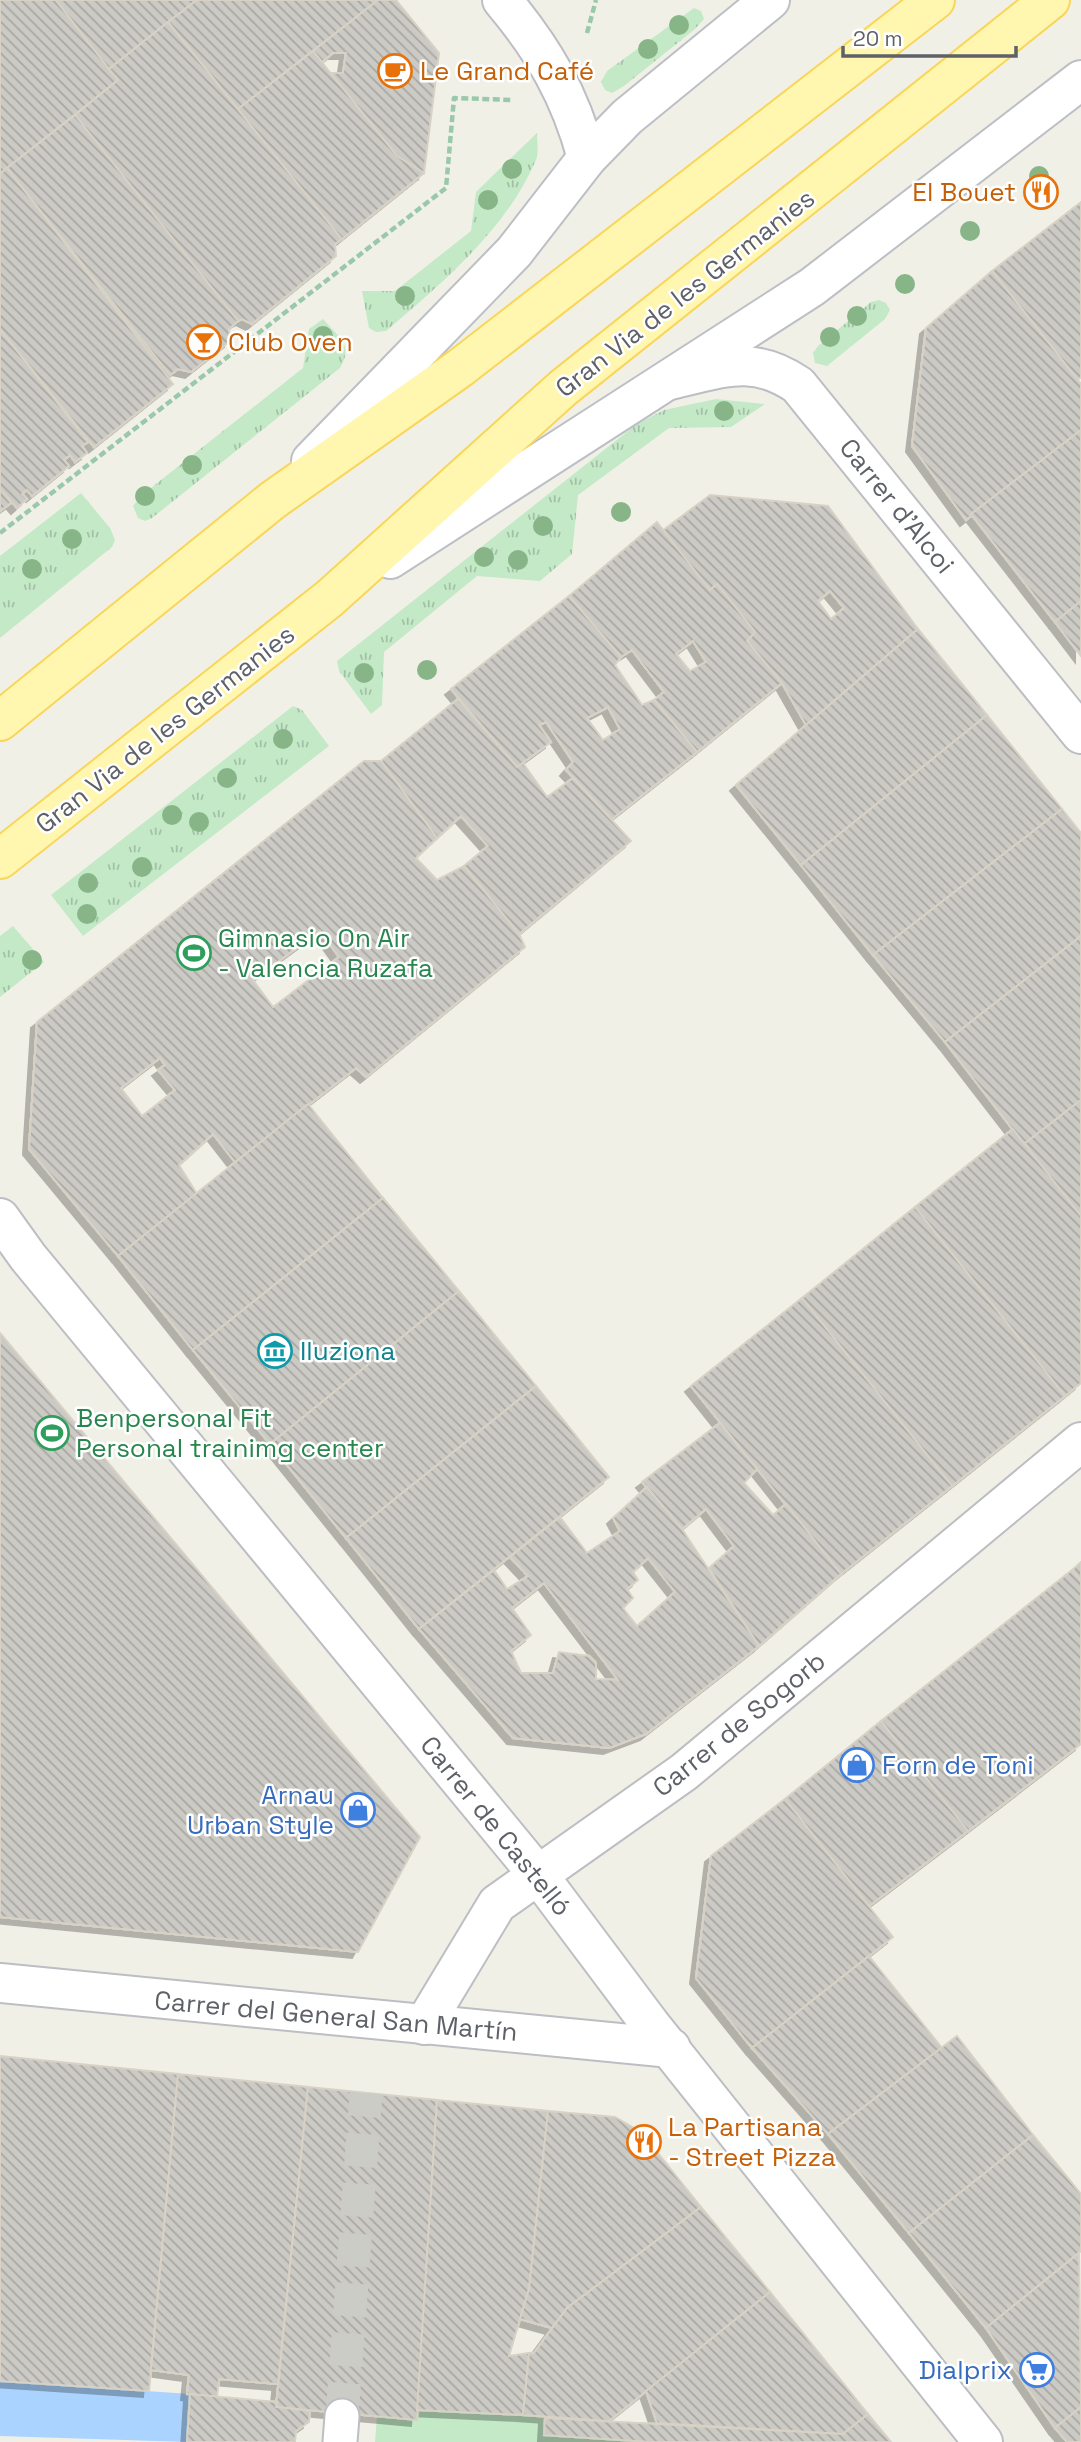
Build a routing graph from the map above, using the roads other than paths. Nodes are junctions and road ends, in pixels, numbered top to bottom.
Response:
1 (502, 0) edge
2 (770, 0) edge
3 (935, 0) edge
4 (1050, 0) edge
5 (1081, 80) edge
6 (587, 158) junction
7 (668, 380) junction
8 (273, 500) junction
9 (330, 598) junction
10 (0, 721) edge
11 (1081, 734) edge
12 (0, 859) edge
13 (0, 1219) edge
14 (1081, 1442) edge
15 (539, 1876) junction
16 (0, 1983) edge
17 (424, 2025) junction
18 (671, 2048) junction
19 (983, 2442) edge

1 - 6 street
2 - 6 street
3 - 8 main road
4 - 9 main road, Gran Via de les Germanies
5 - 7 street, Gran Via de les Germanies
6 - 8 street
7 - 9 street, Gran Via de les Germanies
7 - 11 street, Carrer d'Alcoi
8 - 10 main road
9 - 12 main road, Gran Via de les Germanies
13 - 15 street, Carrer de Castelló
14 - 15 street, Carrer de Sogorb
15 - 17 street, Carrer de Sogorb
15 - 18 street, Carrer de Castelló
16 - 17 street, Carrer del General San Martín
17 - 18 street, Carrer del General San Martín
18 - 19 street, Carrer de Castelló

